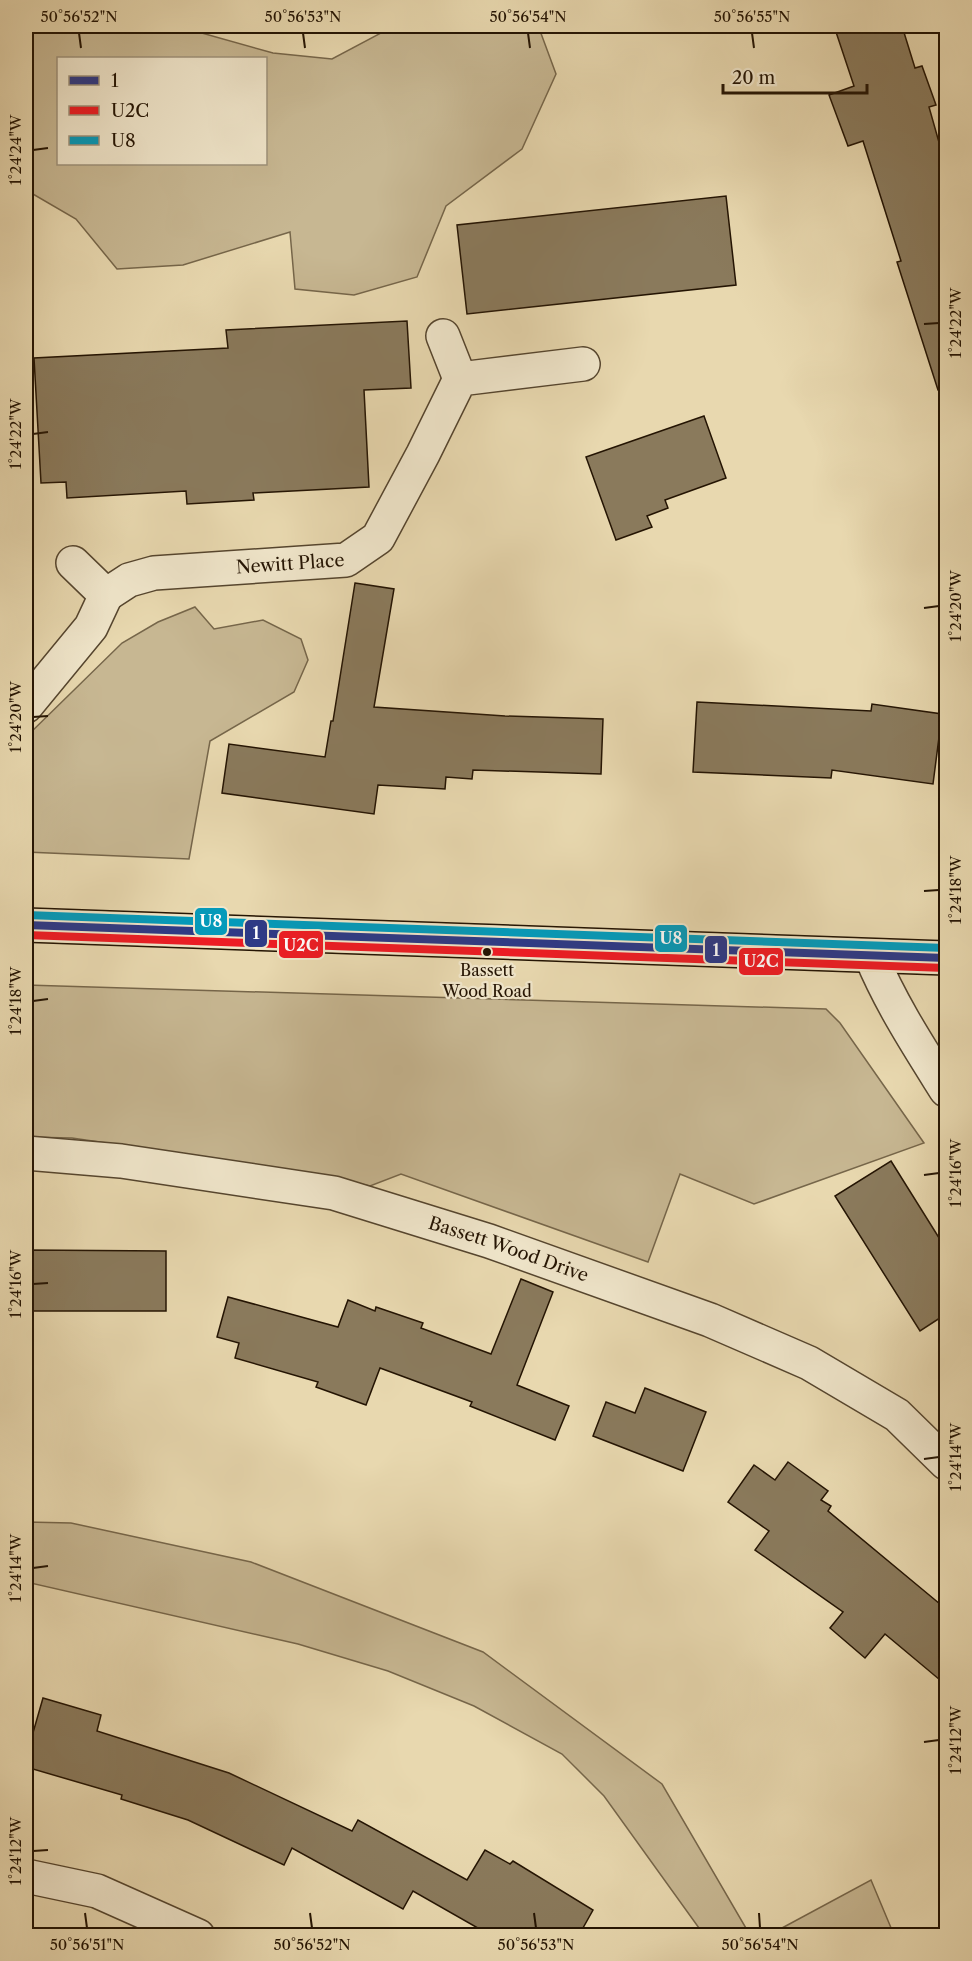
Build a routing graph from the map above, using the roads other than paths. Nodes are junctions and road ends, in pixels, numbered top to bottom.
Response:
1 (443, 336) dead end
2 (583, 364) dead end
3 (460, 379) junction
4 (73, 563) dead end
5 (106, 595) junction
6 (26, 706) edge
7 (26, 925) edge
8 (871, 956) junction
9 (946, 958) edge
10 (946, 1090) edge
11 (26, 1153) edge
12 (946, 1463) edge
13 (26, 1876) edge
14 (198, 1935) edge

1 - 3 street
2 - 3 street
3 - 5 street, Newitt Place
4 - 5 street
5 - 6 street
7 - 8 main road
8 - 9 main road
8 - 10 street
11 - 12 street, Bassett Wood Drive
13 - 14 street

